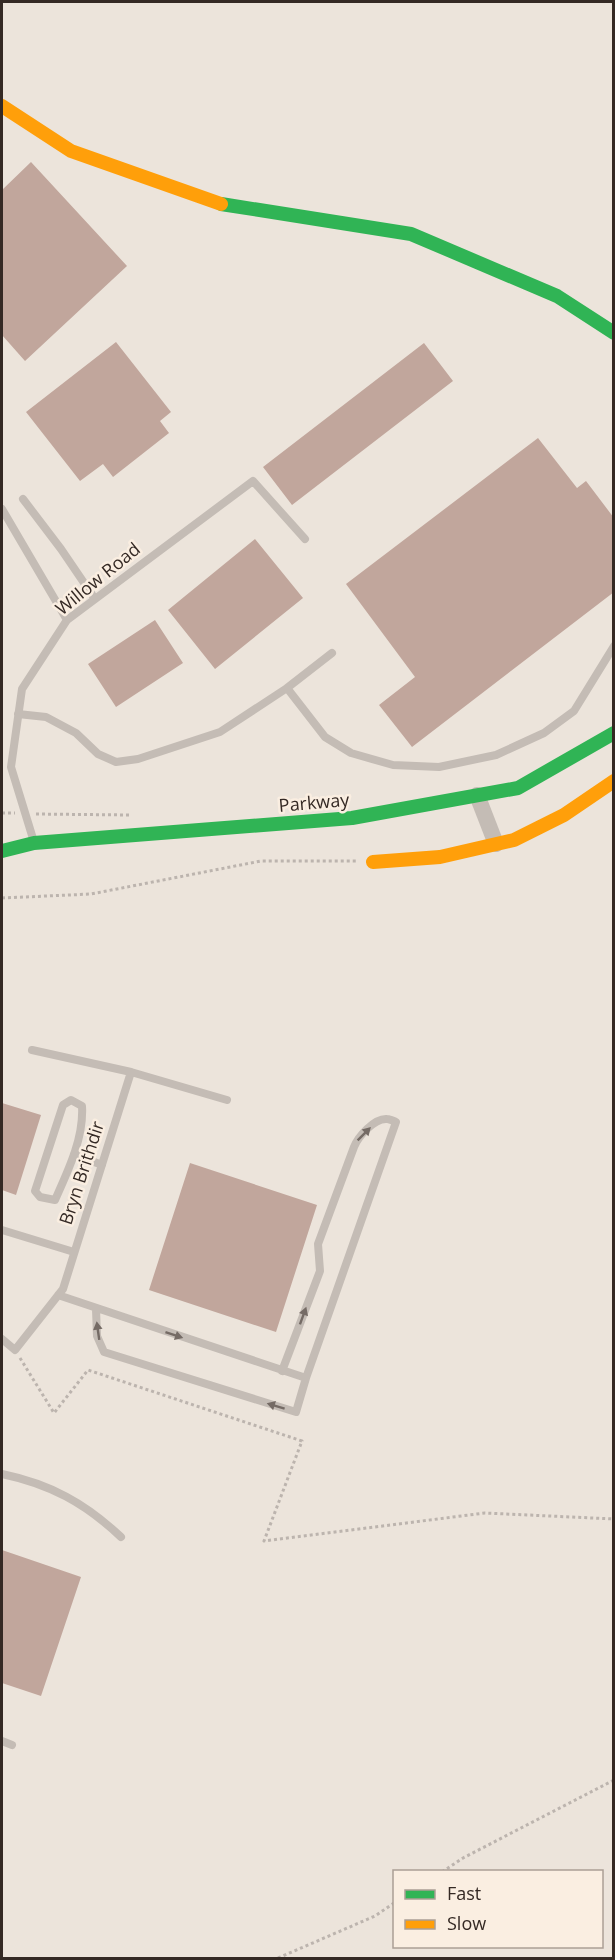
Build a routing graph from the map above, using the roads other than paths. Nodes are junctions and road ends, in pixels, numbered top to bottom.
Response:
1 (2, 106) edge
2 (614, 333) edge
3 (23, 499) dead end
4 (2, 509) edge
5 (305, 539) dead end
6 (95, 599) junction
7 (68, 620) junction
8 (614, 646) edge
9 (332, 653) dead end
10 (287, 688) junction
11 (18, 714) junction
12 (614, 733) edge
13 (614, 781) edge
14 (477, 795) junction
15 (34, 843) junction
16 (496, 844) junction
17 (2, 851) edge
18 (373, 862) road end
19 (32, 1050) dead end
20 (131, 1072) junction
21 (227, 1100) dead end
22 (74, 1154) junction
23 (102, 1165) junction
24 (2, 1230) edge
25 (74, 1252) junction
26 (58, 1295) junction
27 (96, 1309) junction
28 (2, 1339) edge
29 (282, 1371) junction
30 (306, 1378) junction
31 (2, 1474) edge
32 (121, 1537) dead end
33 (2, 1742) edge
34 (12, 1745) dead end

1 - 2 street
3 - 6 lane
4 - 7 lane
5 - 6 lane, Willow Road
6 - 7 lane, Willow Road
7 - 11 lane, Willow Road
8 - 10 lane
9 - 10 lane
10 - 11 lane
11 - 15 lane, Willow Road
12 - 14 street, Parkway
13 - 16 street
14 - 15 street, Parkway
14 - 16 street
15 - 17 street, Parkway
16 - 18 street
19 - 20 lane
20 - 21 lane
20 - 23 lane, Bryn Brithdir
22 - 22 lane
22 - 23 lane
23 - 25 lane, Bryn Brithdir
24 - 25 lane
25 - 26 lane, Bryn Brithdir
26 - 27 lane
26 - 28 lane, Bryn Brithdir
27 -> 29 lane
30 -> 27 lane
29 - 30 lane
29 -> 30 lane
31 - 32 lane
33 - 34 lane

